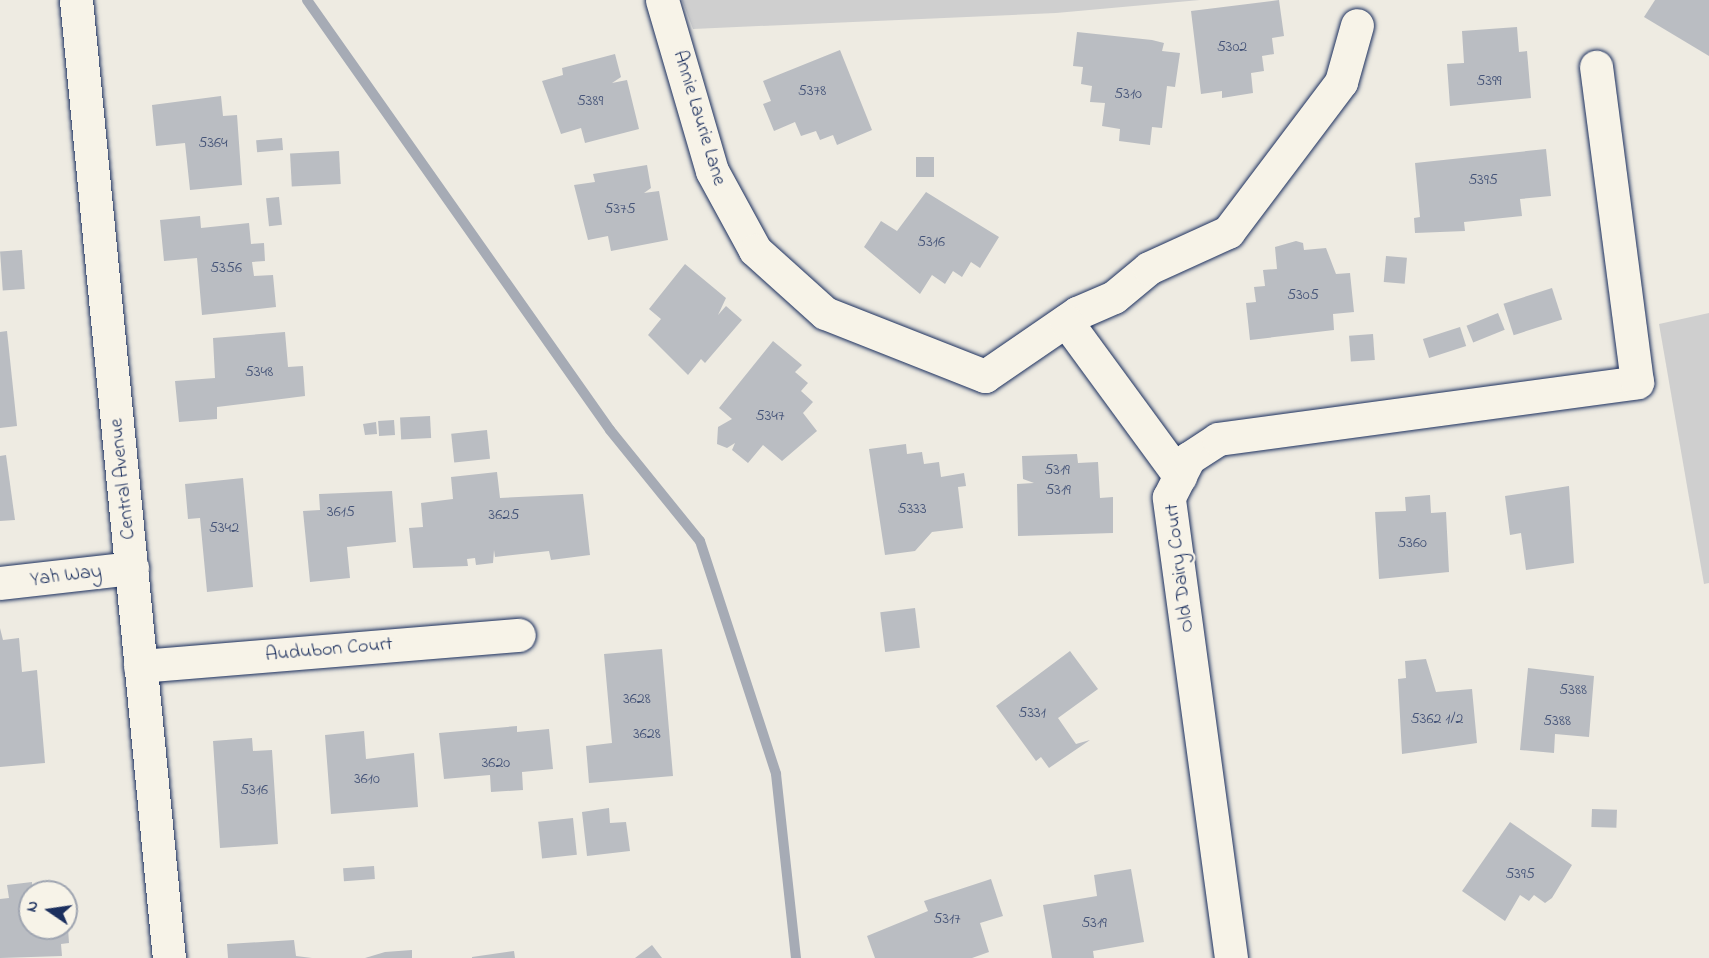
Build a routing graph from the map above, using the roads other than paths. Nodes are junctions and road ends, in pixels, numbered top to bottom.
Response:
1 (76, 0) edge
2 (662, 0) edge
3 (1357, 25) dead end
4 (1596, 67) dead end
5 (1066, 321) junction
6 (1180, 477) junction
7 (132, 568) junction
8 (0, 583) edge
9 (519, 635) dead end
10 (140, 666) junction
11 (169, 958) edge
12 (1231, 958) edge

1 - 7 street, Central Avenue
2 - 5 street, Annie Laurie Lane
3 - 5 street
4 - 6 street, Old Dairy Court
5 - 6 street
6 - 12 street, Old Dairy Court
7 - 8 street, Yah Way
7 - 10 street, Central Avenue
9 - 10 street, Audubon Court
10 - 11 street, Central Avenue

